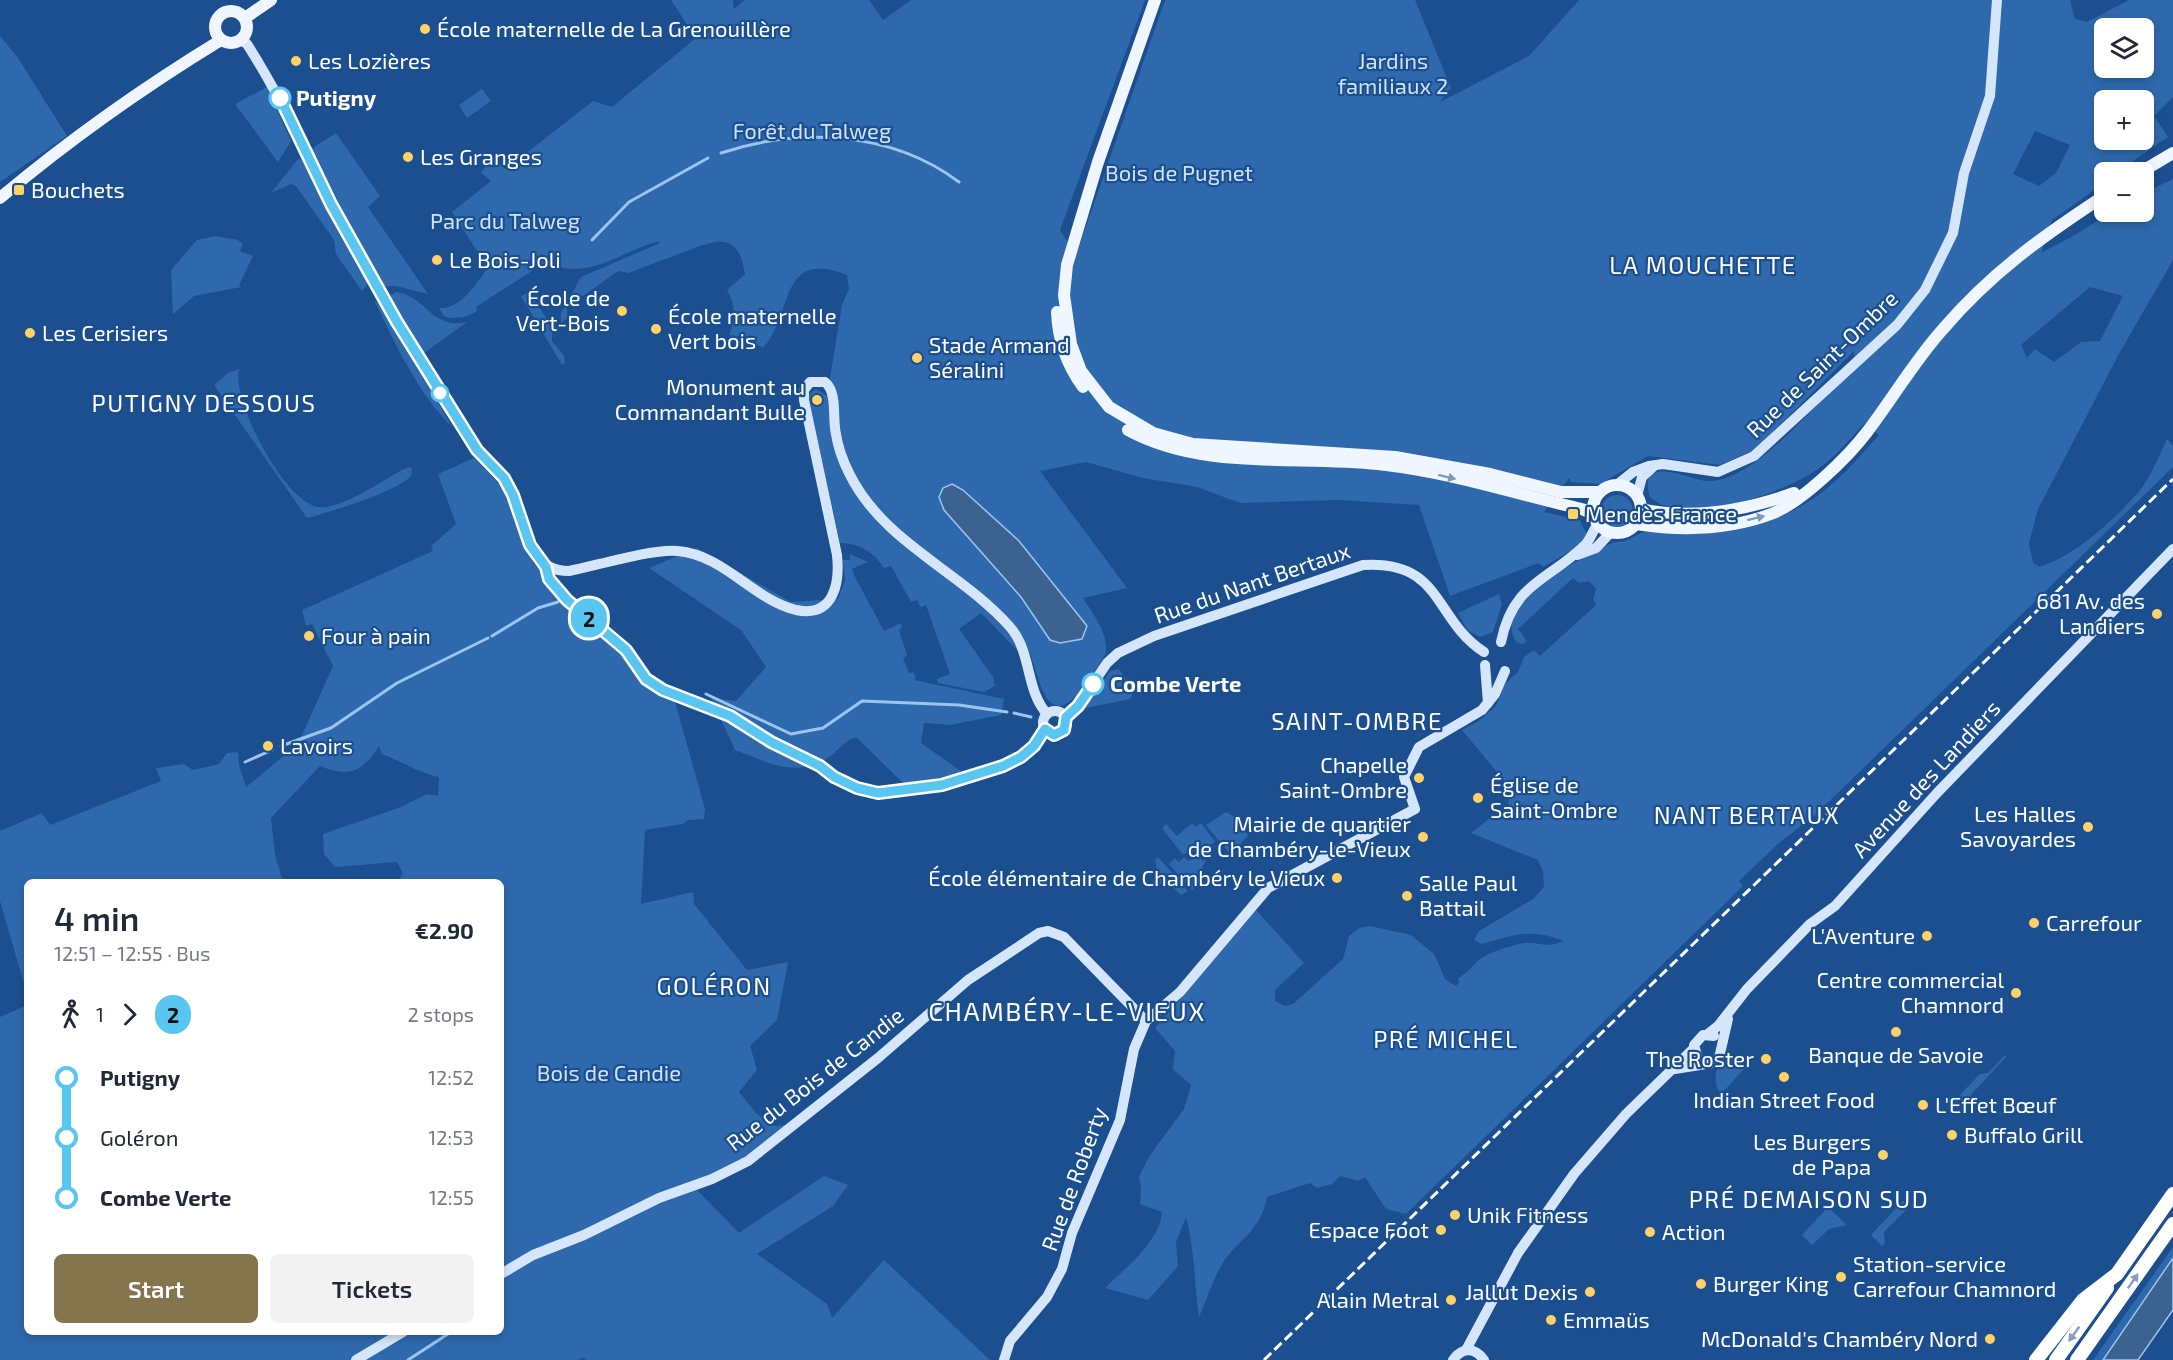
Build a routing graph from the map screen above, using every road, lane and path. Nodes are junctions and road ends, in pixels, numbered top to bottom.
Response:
1 (272, 0) edge
2 (1155, 0) edge
3 (1998, 0) edge
4 (245, 18) junction
5 (218, 35) junction
6 (242, 40) junction
7 (2173, 153) edge
8 (1098, 162) junction
9 (2154, 164) edge
10 (34, 169) junction
11 (0, 190) edge
12 (0, 198) edge
13 (2094, 203) edge
14 (1654, 466) junction
15 (1621, 481) junction
16 (1812, 487) junction
17 (1600, 492) junction
18 (1637, 496) junction
19 (1641, 509) junction
20 (1596, 519) junction
21 (1636, 524) junction
22 (1611, 532) junction
23 (2173, 549) edge
24 (1568, 558) junction
25 (1501, 642) dead end
26 (1484, 652) dead end
27 (1485, 665) dead end
28 (1505, 671) dead end
29 (1488, 703) junction
30 (1047, 714) junction
31 (1066, 717) junction
32 (1732, 1008) junction
33 (1146, 1021) junction
34 (1708, 1035) junction
35 (1722, 1045) junction
36 (1694, 1049) junction
37 (1707, 1063) junction
38 (1675, 1069) junction
39 (2173, 1194) edge
40 (2173, 1224) edge
41 (504, 1272) edge
42 (2117, 1274) junction
43 (1478, 1329) junction
44 (398, 1335) edge
45 (1466, 1350) junction
46 (1483, 1359) edge
47 (356, 1360) edge
48 (1004, 1360) edge
49 (1453, 1360) edge
50 (2036, 1360) edge
51 (2056, 1360) edge
52 (2077, 1360) edge

1 - 4 main road
2 - 8 main road
3 - 14 street, Rue de Saint-Ombre
4 - 5 main road
4 - 6 main road
5 - 6 main road
5 - 10 main road
6 - 30 street
7 - 9 main road
8 - 17 main road
8 -> 20 main road
10 - 11 main road
10 - 12 main road
13 - 16 main road
14 - 15 street, Rue de Saint-Ombre
14 - 18 street
15 - 17 main road
15 - 18 main road
16 - 19 main road
21 -> 16 main road
17 - 20 main road
18 - 19 main road
19 - 21 main road
20 - 22 main road
20 - 24 street
21 - 22 main road
22 - 24 street
23 - 32 street, Avenue des Landiers
24 - 25 street
26 - 31 street, Rue du Nant Bertaux
27 - 29 street
28 - 29 street
29 - 33 street, Rue de Roberty
30 - 31 street
30 - 31 street
32 - 34 street, Avenue des Landiers
32 - 35 street
33 - 41 street, Rue du Bois de Candie
33 - 48 street, Rue de Roberty
34 - 35 street
34 - 36 street
35 - 37 street
36 - 37 street
36 - 38 street
37 - 38 street
38 - 43 street
39 - 42 highway
52 -> 40 highway
42 - 50 highway
42 -> 51 highway
43 - 45 street
43 - 46 street
44 - 47 street
45 - 46 street
45 - 49 street

